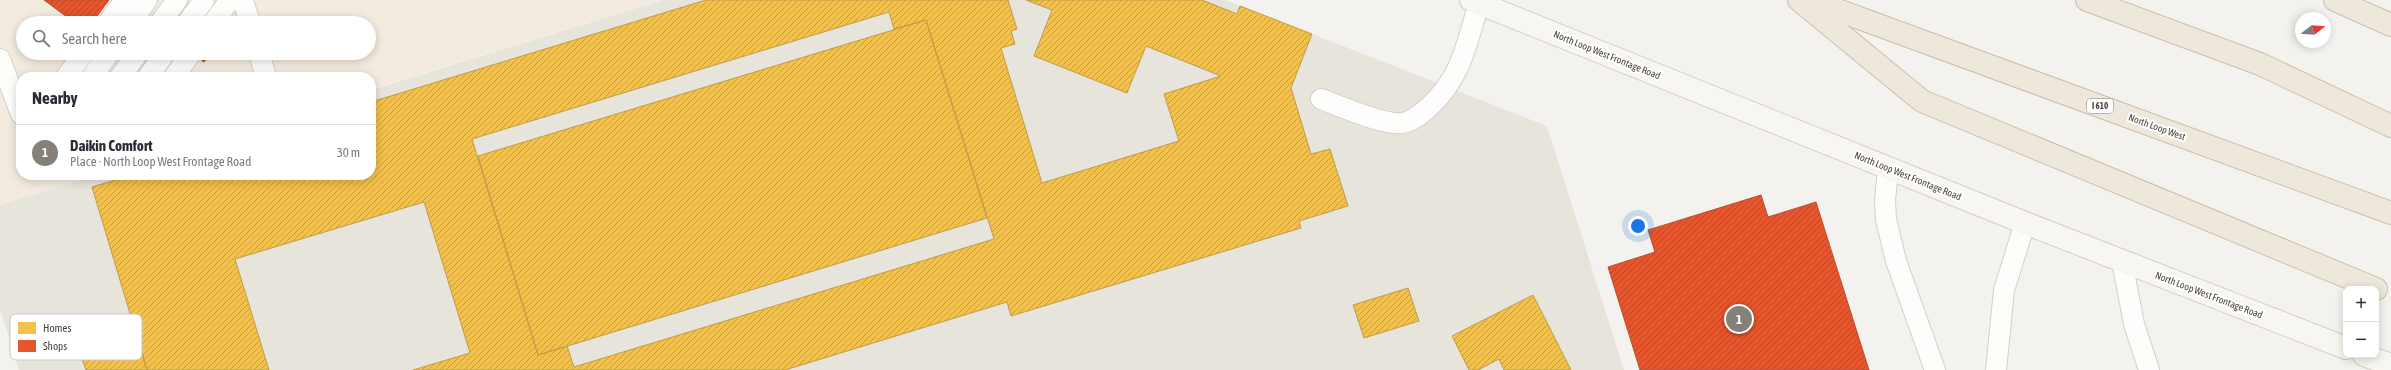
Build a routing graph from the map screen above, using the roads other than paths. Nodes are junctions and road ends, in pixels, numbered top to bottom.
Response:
1 (125, 0) edge
2 (147, 0) edge
3 (177, 0) edge
4 (204, 0) edge
5 (230, 0) edge
6 (243, 0) edge
7 (1799, 0) edge
8 (1810, 0) edge
9 (2087, 0) edge
10 (2334, 0) edge
11 (1475, 2) edge
12 (113, 16) edge
13 (136, 16) edge
14 (165, 16) edge
15 (192, 16) edge
16 (218, 16) edge
17 (248, 16) edge
18 (2391, 25) edge
19 (0, 59) edge
20 (79, 60) edge
21 (104, 60) edge
22 (133, 60) edge
23 (160, 60) edge
24 (185, 60) edge
25 (261, 60) edge
26 (70, 72) edge
27 (96, 72) edge
28 (124, 72) edge
29 (152, 72) edge
30 (177, 72) edge
31 (265, 72) edge
32 (1321, 99) dead end
33 (16, 101) edge
34 (2391, 126) edge
35 (1888, 168) junction
36 (2391, 213) edge
37 (2025, 223) junction
38 (2122, 261) junction
39 (2369, 286) edge
40 (2379, 290) edge
41 (2391, 295) edge
42 (2343, 347) edge
43 (2372, 358) edge
44 (2391, 365) edge
45 (1935, 370) edge
46 (1996, 370) edge
47 (2149, 370) edge

1 - 12 lane
2 - 13 lane
3 - 14 lane
4 - 15 lane
5 - 16 lane
6 - 17 lane
7 - 39 highway
8 - 36 highway, North Loop West / I 610
9 - 34 highway
10 - 18 highway
11 - 32 lane
11 - 35 main road, North Loop West Frontage Road
19 - 33 lane
20 - 26 lane
21 - 27 lane
22 - 28 lane
23 - 29 lane
24 - 30 lane
25 - 31 lane
35 - 37 main road, North Loop West Frontage Road
35 - 45 lane
37 - 38 main road, North Loop West Frontage Road
37 - 46 lane
38 - 42 main road, North Loop West Frontage Road
38 - 47 lane
40 - 41 highway
43 - 44 main road

